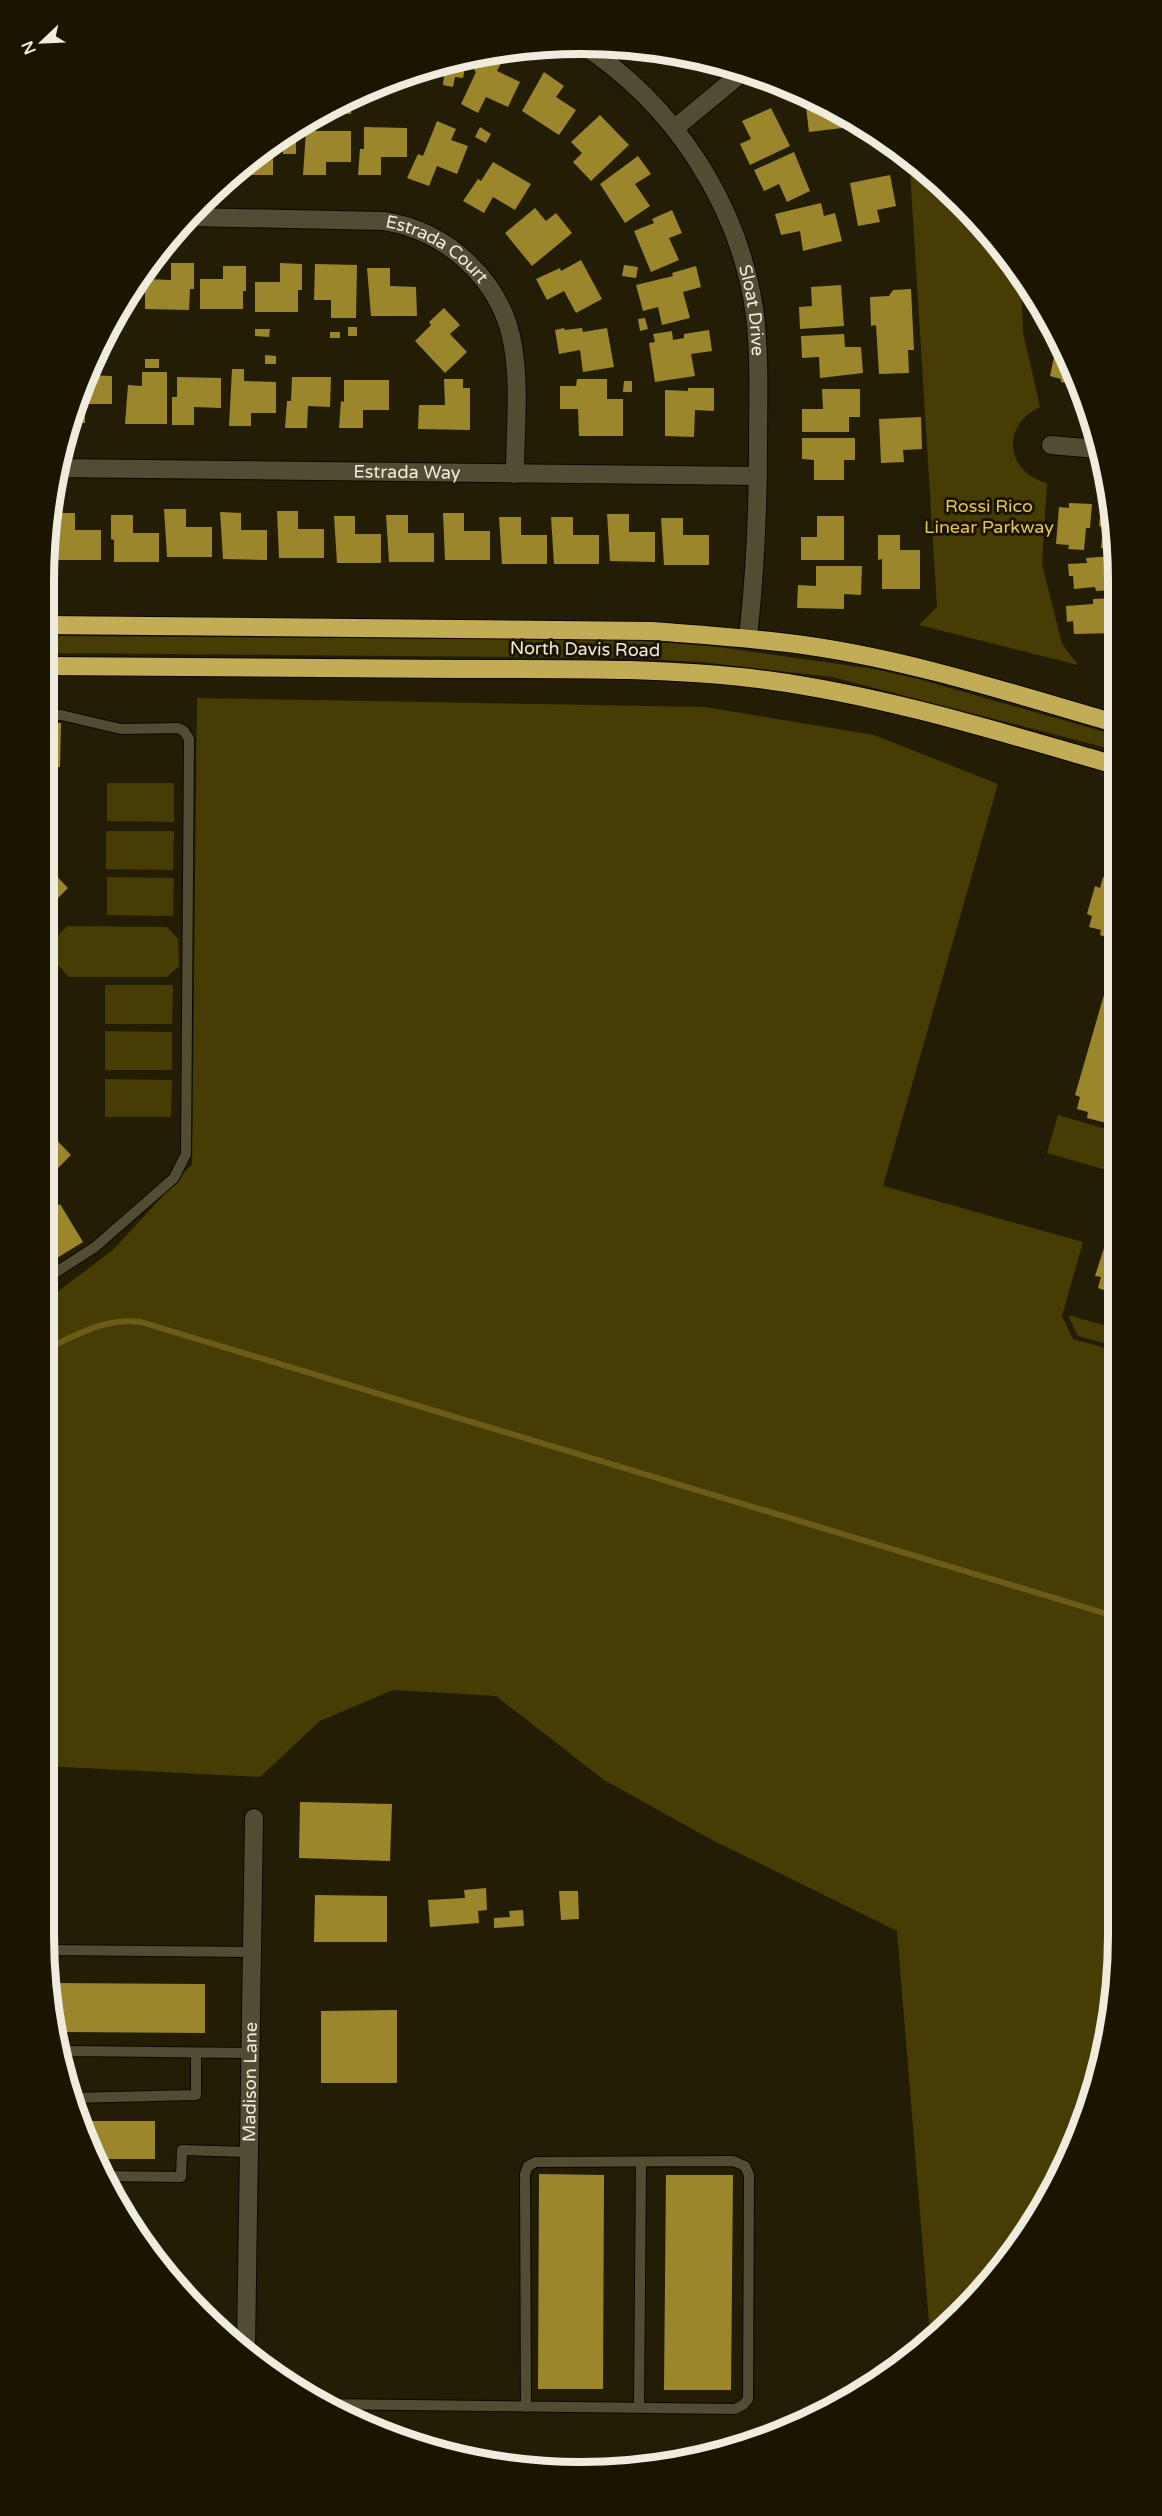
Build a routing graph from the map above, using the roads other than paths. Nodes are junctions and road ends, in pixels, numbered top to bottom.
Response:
1 (595, 54) edge
2 (736, 78) edge
3 (675, 128) junction
4 (200, 217) edge
5 (1051, 445) dead end
6 (1091, 448) edge
7 (66, 468) edge
8 (515, 474) junction
9 (758, 476) junction
10 (54, 625) edge
11 (748, 638) junction
12 (54, 666) edge
13 (54, 715) edge
14 (1108, 721) edge
15 (1108, 763) edge
16 (54, 1274) edge
17 (254, 1818) dead end
18 (54, 1950) edge
19 (251, 1952) junction
20 (67, 2051) edge
21 (196, 2053) junction
22 (249, 2053) junction
23 (80, 2098) edge
24 (248, 2152) junction
25 (641, 2163) junction
26 (113, 2176) edge
27 (246, 2341) edge
28 (341, 2404) edge
29 (526, 2407) junction
30 (639, 2407) junction

1 - 3 street, Sloat Drive
2 - 3 street
3 - 9 street, Sloat Drive
4 - 8 street, Estrada Court
5 - 6 street
7 - 8 street, Estrada Way
8 - 9 street, Estrada Way
9 - 11 street, Sloat Drive
10 - 11 highway, North Davis Road
11 - 14 highway, North Davis Road
12 - 15 highway, North Davis Road
13 - 16 lane
17 - 19 street, Madison Lane
18 - 19 lane
19 - 22 street, Madison Lane
20 - 21 lane
21 - 22 lane
21 - 23 lane
22 - 24 street, Madison Lane
24 - 26 lane
24 - 27 street, Madison Lane
25 - 29 lane
25 - 30 lane
25 - 30 lane
28 - 29 lane
29 - 30 lane

